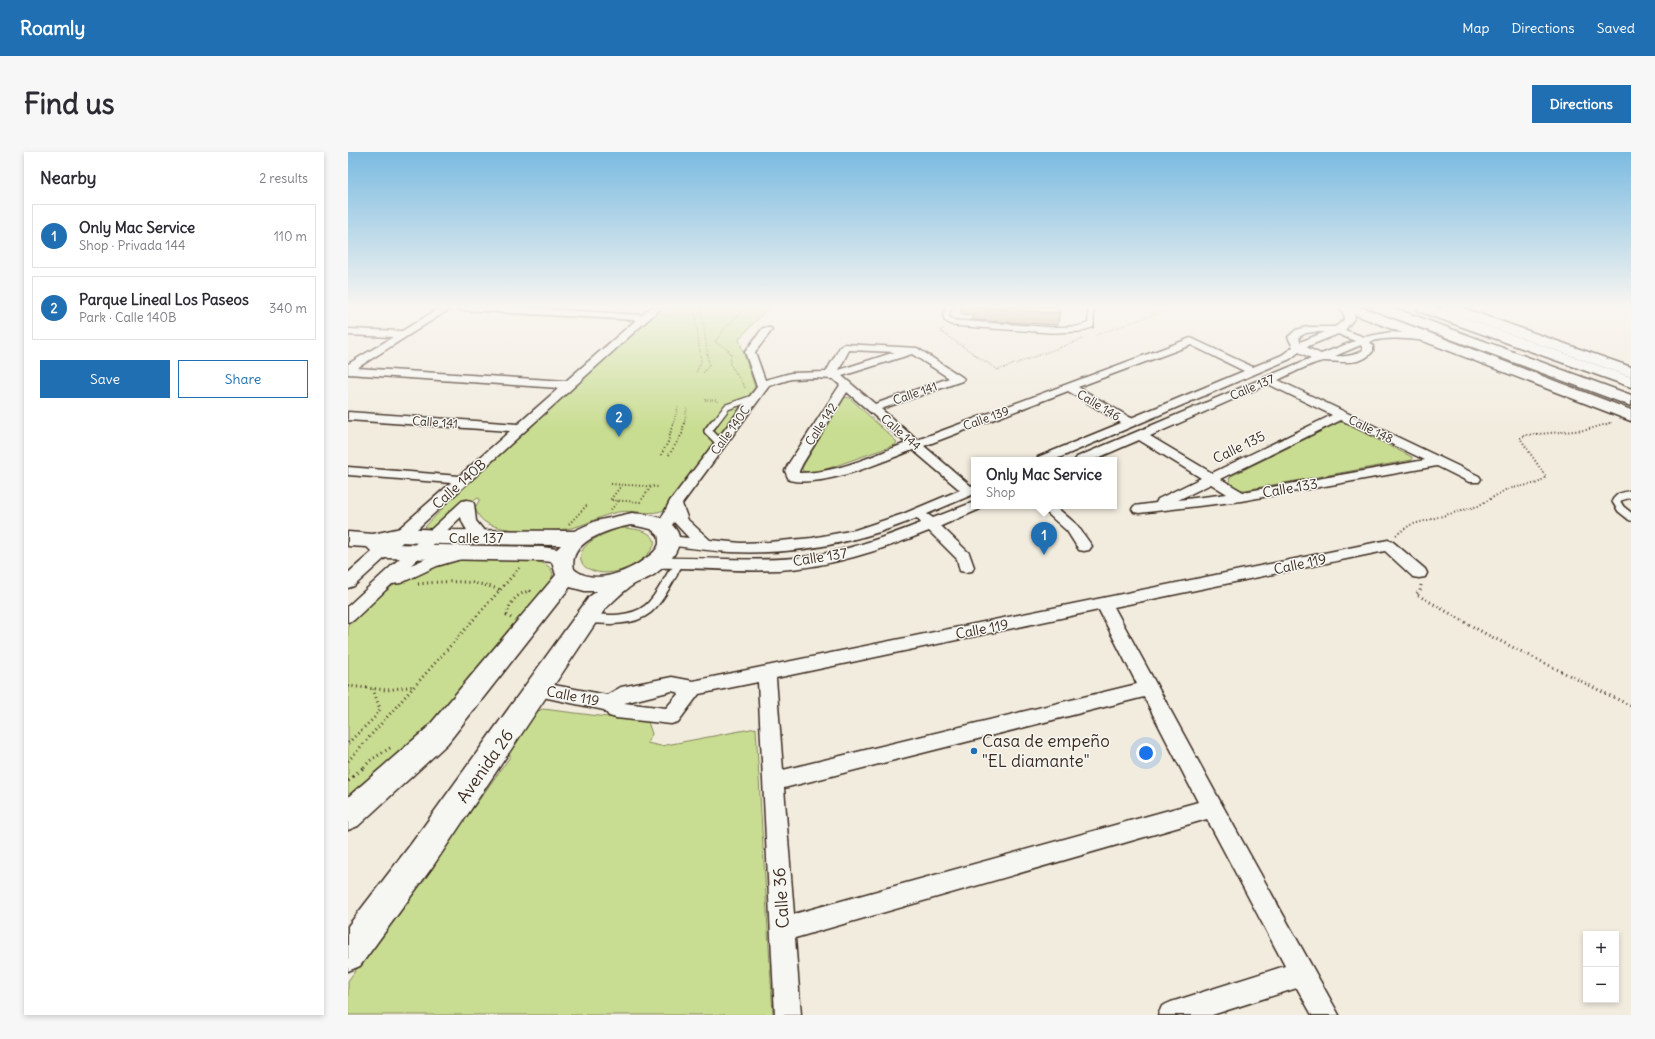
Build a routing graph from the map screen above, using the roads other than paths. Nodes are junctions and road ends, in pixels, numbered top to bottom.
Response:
1 (383, 347) edge
2 (612, 347) edge
3 (754, 347) edge
4 (845, 347) edge
5 (851, 347) edge
6 (1174, 347) edge
7 (1204, 347) edge
8 (1348, 347) edge
9 (1453, 347) edge
10 (1476, 347) edge
11 (1536, 347) edge
12 (1554, 347) edge
13 (1299, 348) joint
14 (913, 350) junction
15 (1322, 358) junction
16 (1593, 369) junction
17 (348, 370) edge
18 (1253, 371) junction
19 (1631, 372) edge
20 (830, 376) junction
21 (1631, 378) edge
22 (1268, 380) junction
23 (1631, 382) edge
24 (846, 384) junction
25 (569, 385) junction
26 (1069, 387) junction
27 (758, 392) junction
28 (1173, 405) junction
29 (873, 408) junction
30 (1630, 411) edge
31 (1190, 413) junction
32 (1342, 415) junction
33 (348, 416) edge
34 (1130, 423) junction
35 (522, 428) junction
36 (1140, 435) junction
37 (915, 444) junction
38 (1068, 449) junction
39 (1050, 457) edge
40 (1079, 457) edge
41 (1090, 457) edge
42 (1439, 462) junction
43 (796, 463) joint
44 (348, 471) edge
45 (1212, 478) junction
46 (1474, 479) dead end
47 (462, 480) junction
48 (971, 490) edge
49 (1631, 494) edge
50 (1241, 497) junction
51 (675, 504) junction
52 (971, 508) edge
53 (1145, 508) joint
54 (1050, 509) edge
55 (918, 513) junction
56 (1631, 517) edge
57 (931, 525) junction
58 (667, 531) junction
59 (572, 533) junction
60 (401, 535) junction
61 (432, 537) junction
62 (348, 538) edge
63 (483, 538) junction
64 (705, 544) junction
65 (378, 546) junction
66 (1084, 546) dead end
67 (417, 552) junction
68 (465, 553) junction
69 (680, 562) junction
70 (657, 563) junction
71 (565, 566) junction
72 (966, 567) dead end
73 (1419, 574) road end
74 (624, 581) junction
75 (348, 582) edge
76 (379, 587) junction
77 (1104, 604) junction
78 (348, 616) edge
79 (587, 618) junction
80 (767, 672) junction
81 (693, 688) junction
82 (1149, 688) junction
83 (538, 690) junction
84 (610, 703) junction
85 (774, 781) junction
86 (1212, 808) junction
87 (348, 816) edge
88 (783, 929) junction
89 (348, 954) edge
90 (1303, 973) junction
91 (788, 1015) edge
92 (1171, 1015) edge
93 (1326, 1015) edge

1 - 17 street
2 - 25 street, Calle 140B
3 - 27 street
4 - 20 street
5 - 14 street
6 - 26 street, Calle 139
7 - 18 street, Calle 139
8 - 15 street, Calle 137
9 - 30 main road
10 - 30 main road
11 - 16 main road
12 - 19 main road
13 - 15 street
13 - 18 street, Calle 137
14 - 20 street
14 - 29 street, Calle 141
15 - 22 street, Calle 137
16 - 21 main road
16 - 23 main road
17 - 25 street
18 - 28 street, Calle 137
20 - 24 street, Calle 144
20 - 27 street
22 - 31 street, Calle 137
22 - 32 street, Calle 148
24 - 29 street, Calle 144
24 - 43 street, Calle 142
25 - 35 street, Calle 140B
26 - 34 street, Calle 146
26 - 37 street, Calle 139
27 - 51 street, Calle 140C
28 - 31 street
28 - 34 street, Calle 137
29 - 37 street, Calle 144
31 - 36 street, Calle 137
32 - 42 street, Calle 148
32 - 45 street, Calle 135
33 - 35 street, Calle 141
34 - 38 street, Calle 137
35 - 47 street, Calle 140B
36 - 41 street, Calle 137
36 - 45 street
37 - 43 street, Calle 139
37 - 48 street, Calle 144
38 - 39 street, Calle 137
38 - 40 street
42 - 46 street, Calle 148
42 - 50 street, Calle 133
44 - 47 street
45 - 50 street
45 - 53 street, Calle 135
47 - 60 street, Calle 140B
48 - 55 street, Calle 137
49 - 56 lane
50 - 53 street, Calle 133
51 - 58 street, Calle 140C
51 - 64 street
52 - 57 street, Calle 137
54 - 66 street
55 - 57 street
55 - 64 street, Calle 137
57 - 69 street, Calle 137
57 - 72 street
58 - 59 main road
58 - 64 street, Calle 137
58 - 70 main road
59 - 63 main road, Calle 137
59 - 71 main road
60 - 61 main road, Calle 137
60 - 65 main road, Calle 137
61 - 63 main road, Calle 137
61 - 63 street
61 - 67 street
62 - 65 main road, Calle 137
65 - 67 main road, Calle 137
65 - 75 street
67 - 68 main road, Calle 137
67 - 76 street
68 - 71 main road, Calle 137
68 - 76 street
69 - 70 street, Calle 137
69 - 79 lane
70 - 74 main road
71 - 74 main road, Calle 137
71 - 87 main road
73 - 77 street, Calle 119
74 - 79 main road, Avenida 26
76 - 78 street
77 - 80 street, Calle 119
77 - 82 street
79 - 83 main road, Avenida 26
80 - 81 street, Calle 119
80 - 85 street, Calle 36
81 - 84 street, Calle 119
81 - 84 street
82 - 85 street
82 - 86 street
83 - 84 street, Calle 119
83 - 89 main road, Avenida 26
85 - 88 street, Calle 36
86 - 88 street
86 - 90 street
88 - 91 street, Calle 36
90 - 92 street
90 - 93 street

